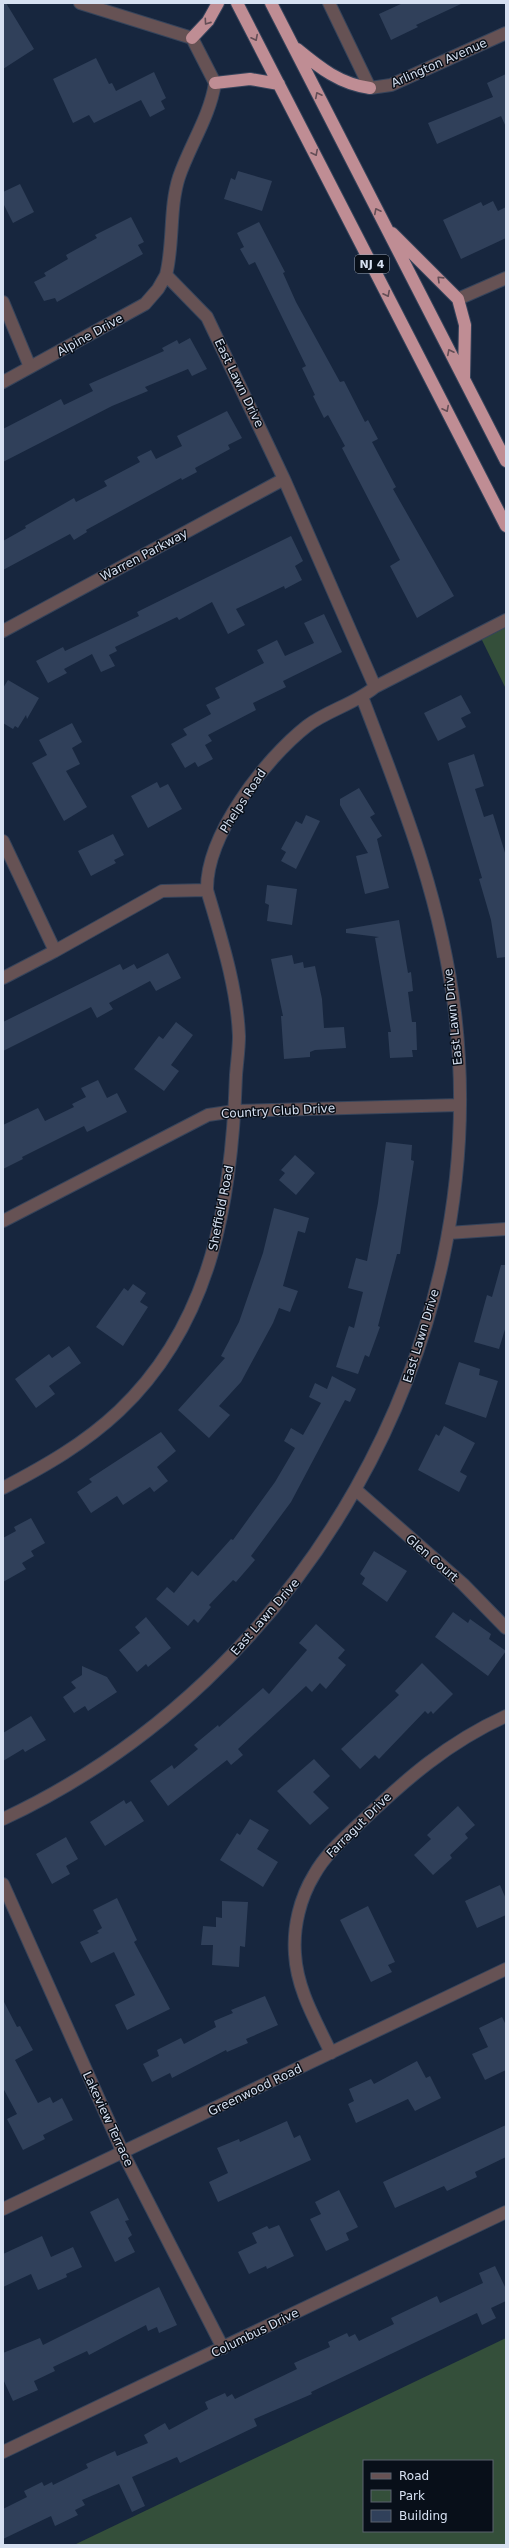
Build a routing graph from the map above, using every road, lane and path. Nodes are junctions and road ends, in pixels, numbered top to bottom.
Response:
1 (80, 3) edge
2 (218, 3) edge
3 (238, 3) edge
4 (271, 3) edge
5 (329, 3) edge
6 (506, 33) edge
7 (192, 38) junction
8 (293, 46) junction
9 (215, 82) junction
10 (279, 84) junction
11 (370, 88) junction
12 (385, 227) junction
13 (166, 275) junction
14 (506, 278) edge
15 (458, 299) junction
16 (3, 302) edge
17 (30, 367) junction
18 (464, 380) junction
19 (3, 382) edge
20 (494, 438) junction
21 (506, 447) edge
22 (506, 461) edge
23 (284, 480) junction
24 (506, 526) edge
25 (506, 620) edge
26 (3, 631) edge
27 (375, 687) junction
28 (362, 697) junction
29 (3, 841) edge
30 (207, 890) junction
31 (55, 951) junction
32 (3, 978) edge
33 (459, 1105) junction
34 (235, 1111) junction
35 (3, 1221) edge
36 (506, 1229) edge
37 (448, 1233) junction
38 (3, 1488) edge
39 (356, 1490) junction
40 (506, 1628) edge
41 (506, 1716) edge
42 (3, 1819) edge
43 (3, 1884) edge
44 (506, 1969) edge
45 (331, 2053) junction
46 (123, 2153) junction
47 (3, 2209) edge
48 (506, 2212) edge
49 (223, 2348) junction
50 (3, 2452) edge

1 - 7 street
2 -> 7 highway
3 -> 10 highway, NJ 4
4 - 8 highway, NJ 4
5 - 11 street
6 - 11 street, Arlington Avenue
7 - 9 street
8 - 11 highway
12 -> 8 highway, NJ 4
9 - 10 highway
9 - 13 street
10 -> 24 highway, NJ 4
15 -> 12 highway
18 -> 12 highway, NJ 4
13 - 17 street, Alpine Drive
13 - 23 street, East Lawn Drive
14 - 15 street
15 - 18 highway
16 - 17 street
17 - 19 street, Alpine Drive
18 - 20 highway, NJ 4
20 - 21 highway
20 - 22 highway, NJ 4
23 - 26 street, Warren Parkway
23 - 27 street, East Lawn Drive
25 - 27 street, Phelps Road
27 - 28 street, Phelps Road
28 - 30 street, Phelps Road
28 - 33 street, East Lawn Drive
29 - 31 street
30 - 31 street
30 - 34 street, Sheffield Road
31 - 32 street
33 - 34 street, Country Club Drive
33 - 37 street, East Lawn Drive
34 - 35 street, Country Club Drive
34 - 38 street, Sheffield Road
36 - 37 street
37 - 39 street, East Lawn Drive
39 - 40 street, Glen Court
39 - 42 street, East Lawn Drive
41 - 45 street, Farragut Drive
43 - 46 street, Lakeview Terrace
44 - 45 street, Greenwood Road
45 - 46 street, Greenwood Road
46 - 47 street, Greenwood Road
46 - 49 street, Lakeview Terrace
48 - 49 street, Columbus Drive
49 - 50 street, Columbus Drive

